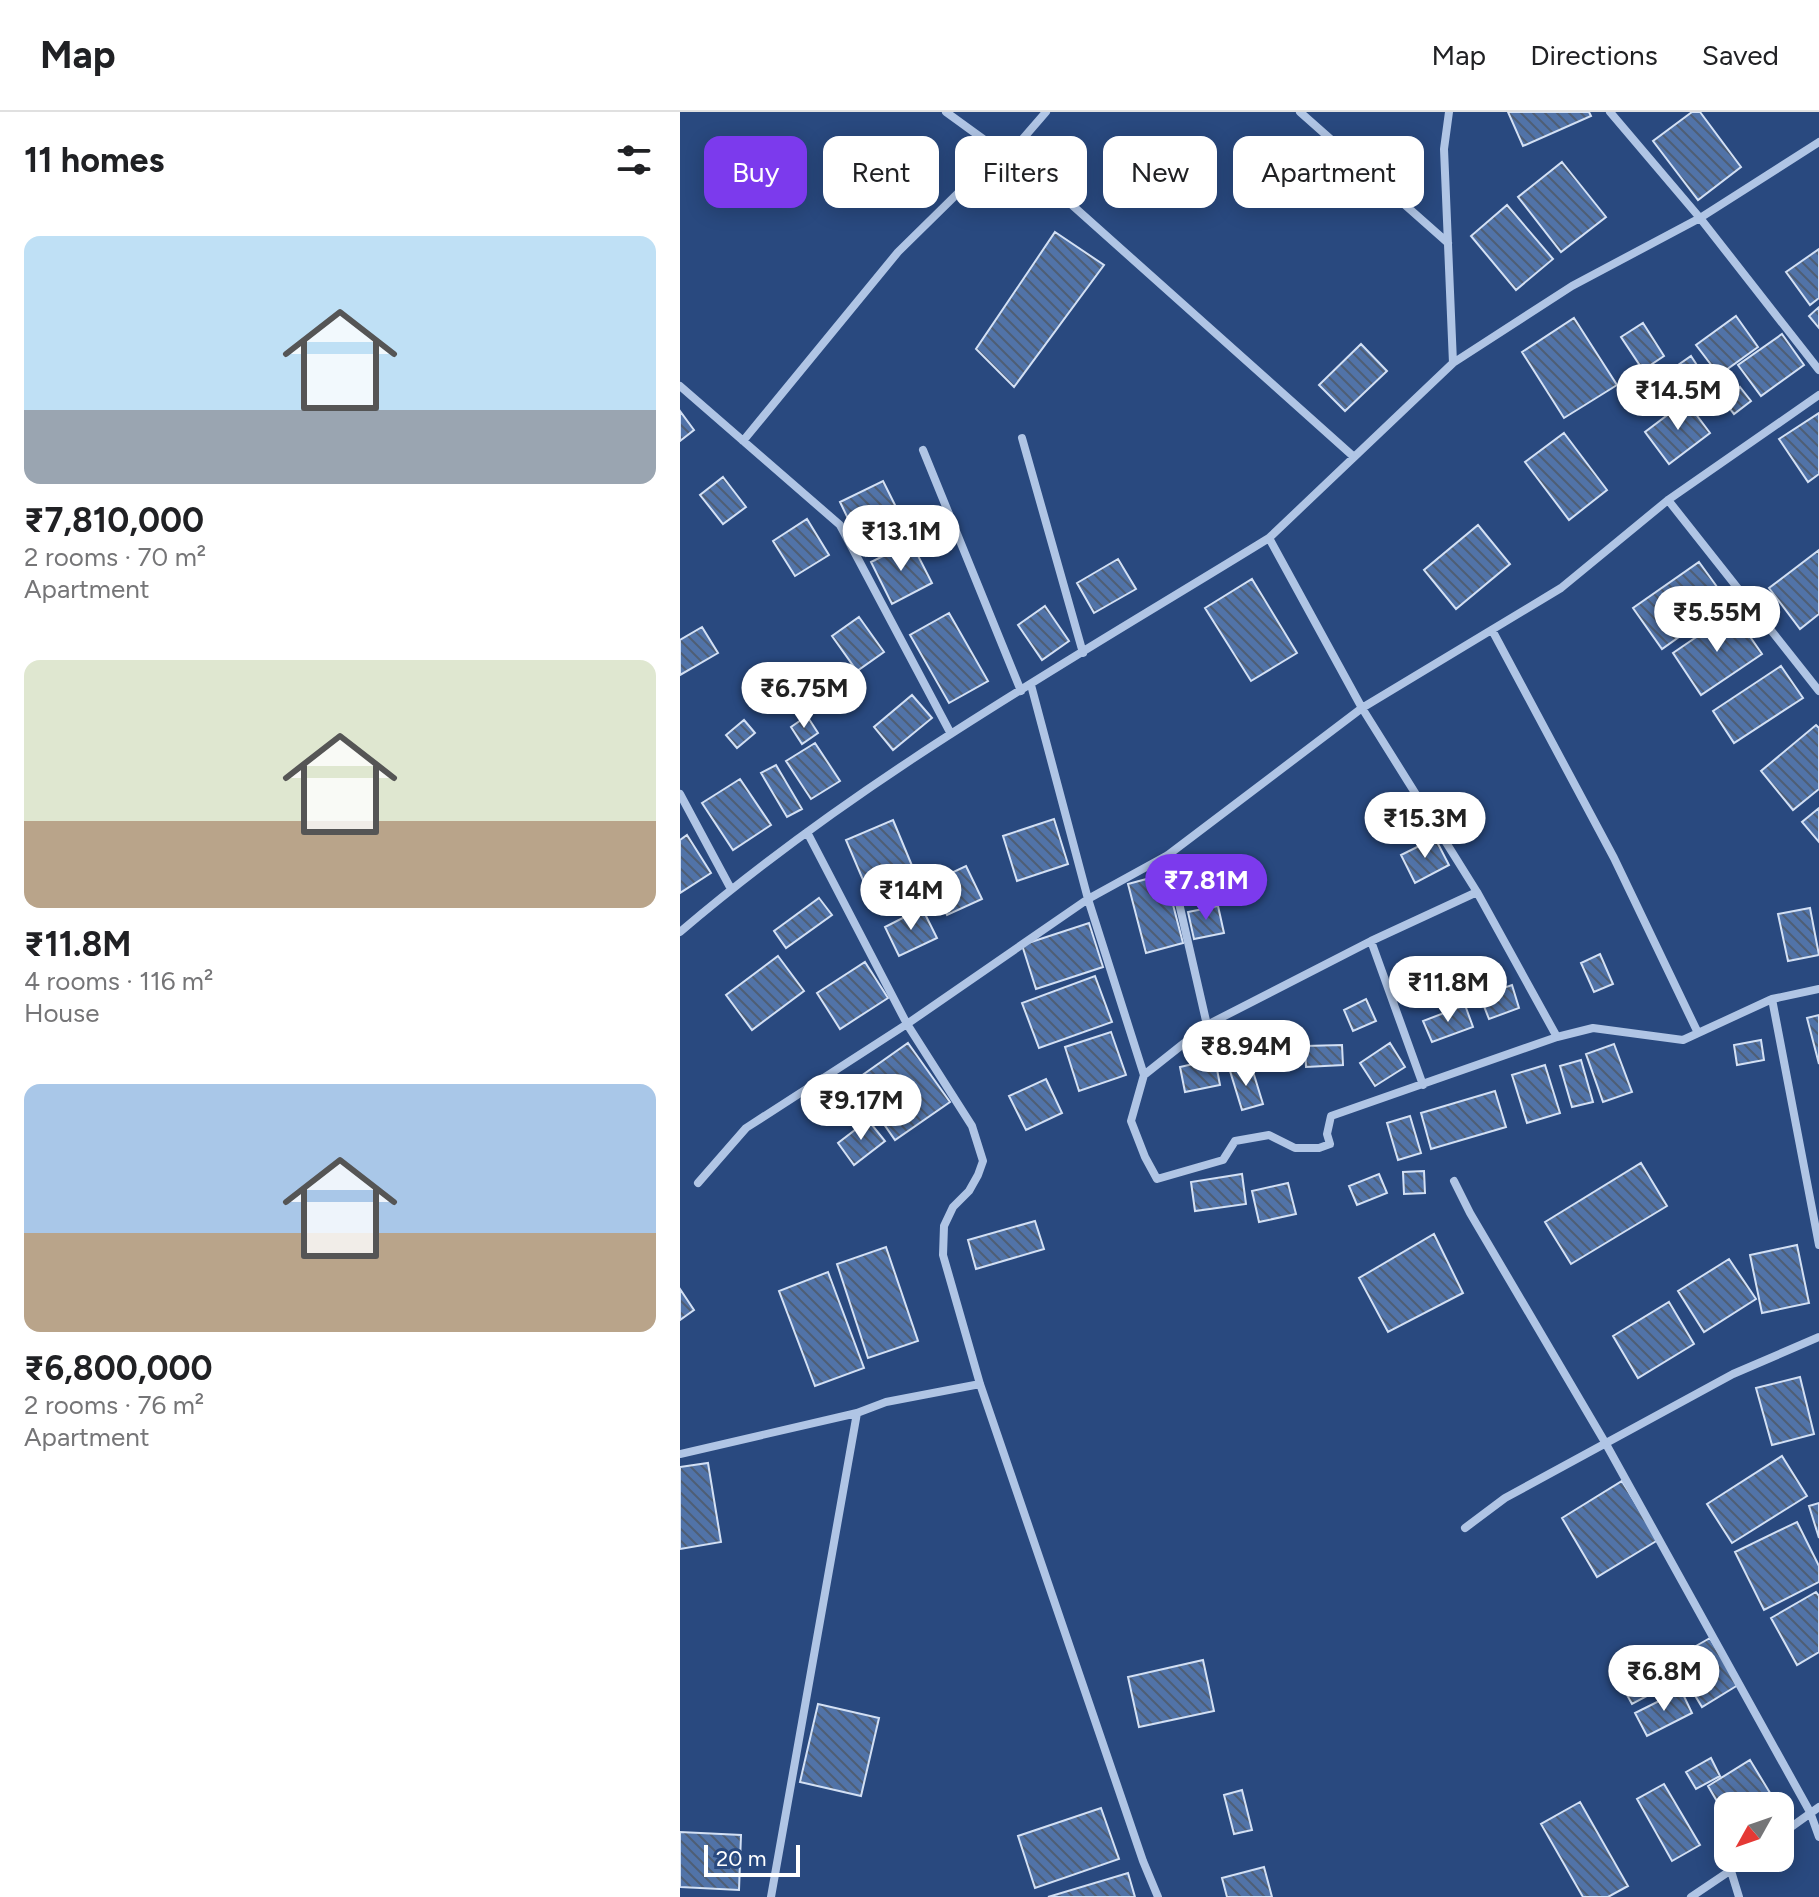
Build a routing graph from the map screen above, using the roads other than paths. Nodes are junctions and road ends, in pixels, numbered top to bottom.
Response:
1 (946, 112) edge
2 (1046, 112) edge
3 (1300, 112) edge
4 (1449, 112) edge
5 (1610, 112) edge
6 (979, 136) edge
7 (1025, 136) edge
8 (1819, 142) edge
9 (955, 196) edge
10 (1075, 208) edge
11 (1700, 218) junction
12 (1448, 243) junction
13 (1453, 363) junction
14 (1819, 370) edge
15 (680, 386) edge
16 (1819, 395) edge
17 (1022, 438) dead end
18 (743, 441) junction
19 (923, 450) dead end
20 (1354, 457) junction
21 (1668, 500) junction
22 (1269, 538) junction
23 (1492, 630) junction
24 (1083, 653) junction
25 (1031, 685) junction
26 (1021, 691) junction
27 (1819, 691) edge
28 (1362, 708) junction
29 (951, 734) junction
30 (680, 794) edge
31 (807, 832) junction
32 (1168, 855) junction
33 (731, 889) junction
34 (1477, 892) junction
35 (1088, 899) junction
36 (680, 932) edge
37 (1371, 941) junction
38 (1819, 989) edge
39 (1772, 999) junction
40 (907, 1024) junction
41 (1207, 1025) junction
42 (1698, 1033) junction
43 (1557, 1037) junction
44 (1144, 1075) junction
45 (1423, 1085) junction
46 (1454, 1181) dead end
47 (698, 1183) dead end
48 (1819, 1245) edge
49 (1819, 1337) edge
50 (980, 1384) junction
51 (857, 1413) junction
52 (1606, 1444) junction
53 (680, 1454) edge
54 (1465, 1528) dead end
55 (1819, 1807) edge
56 (1810, 1812) junction
57 (1794, 1824) edge
58 (1819, 1837) edge
59 (1729, 1872) edge
60 (1731, 1872) edge
61 (771, 1897) edge
62 (1158, 1897) edge
63 (1691, 1897) edge
64 (1739, 1897) edge

1 - 6 street
2 - 7 street
3 - 12 street
4 - 12 street
5 - 11 street
8 - 11 street
9 - 18 street
10 - 20 street
11 - 13 street
11 - 14 street
12 - 13 street
13 - 20 street
15 - 18 street
16 - 21 street
17 - 24 street
18 - 29 street
19 - 26 street
20 - 22 street
21 - 23 street
21 - 27 street
22 - 24 street
22 - 28 street
23 - 28 street
23 - 42 street
24 - 25 street
25 - 26 street
25 - 35 street
26 - 29 street
28 - 32 street
28 - 34 street
29 - 31 street
30 - 33 street
31 - 33 street
31 - 40 street
32 - 35 street
32 - 41 street
33 - 36 street
34 - 37 street
34 - 43 street
35 - 40 street
35 - 44 street
37 - 41 street
37 - 45 street
38 - 39 street
39 - 42 street
39 - 48 street
40 - 47 street
40 - 50 street
41 - 44 street
42 - 43 street
43 - 45 street
44 - 45 street
46 - 52 street
49 - 52 street
50 - 51 street
50 - 62 street
51 - 53 street
51 - 61 street
52 - 54 street
52 - 56 street
55 - 56 street
56 - 57 street
56 - 58 street
59 - 63 street
60 - 64 street

